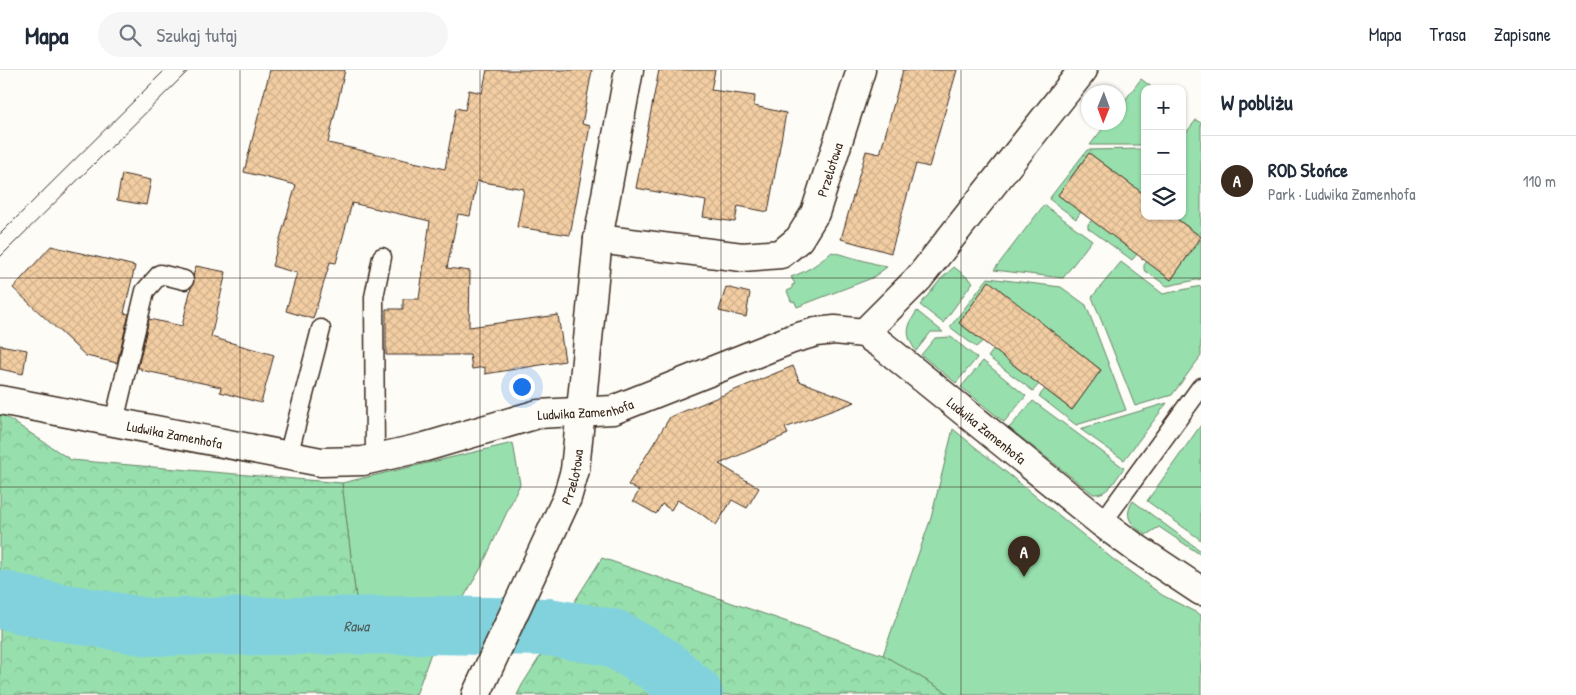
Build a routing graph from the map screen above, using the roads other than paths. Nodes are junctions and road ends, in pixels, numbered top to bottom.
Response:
1 (629, 70) edge
2 (861, 70) edge
3 (1083, 70) edge
4 (598, 239) junction
5 (382, 257) dead end
6 (184, 280) dead end
7 (321, 329) dead end
8 (864, 333) junction
9 (1201, 387) edge
10 (0, 400) edge
11 (581, 412) junction
12 (114, 422) junction
13 (288, 456) junction
14 (375, 458) junction
15 (1102, 523) junction
16 (1201, 591) edge
17 (476, 695) edge

1 - 4 street, Przelotowa
2 - 4 street, Przelotowa
3 - 8 street
4 - 11 street, Przelotowa
5 - 14 lane
6 - 12 lane
7 - 13 lane
8 - 11 street, Ludwika Zamenhofa
8 - 15 street, Ludwika Zamenhofa
9 - 15 lane
10 - 12 street, Ludwika Zamenhofa
11 - 14 street, Ludwika Zamenhofa
11 - 17 street, Przelotowa
12 - 13 street, Ludwika Zamenhofa
13 - 14 street, Ludwika Zamenhofa
15 - 16 street, Ludwika Zamenhofa

